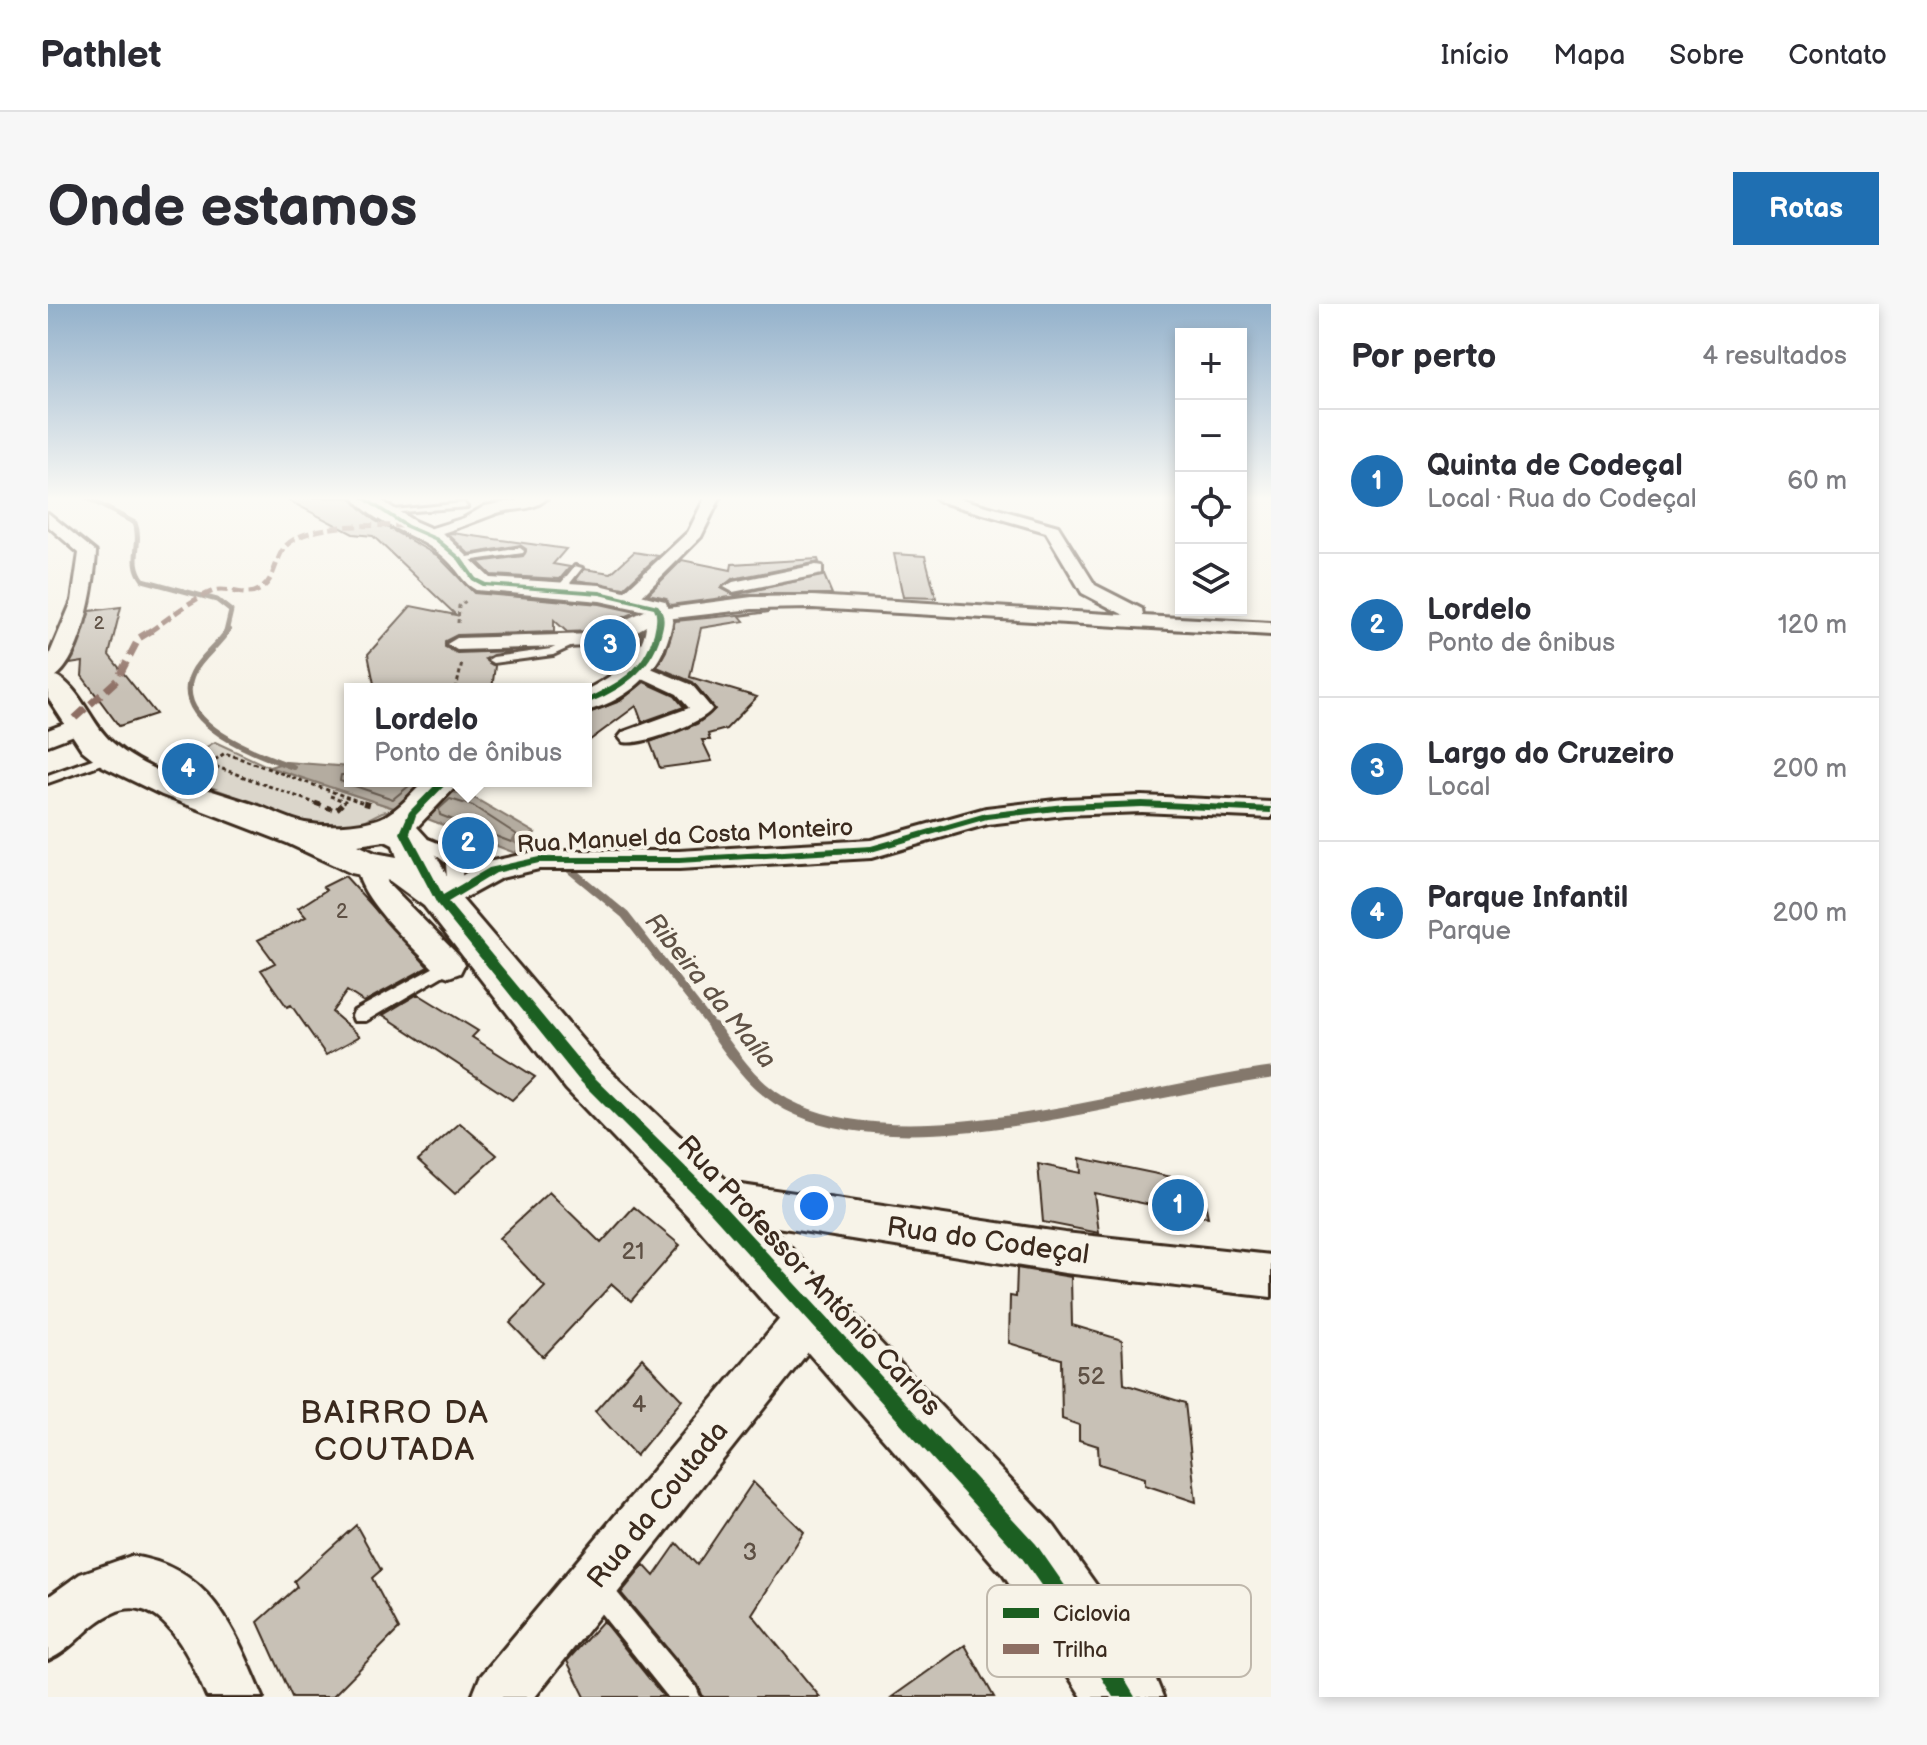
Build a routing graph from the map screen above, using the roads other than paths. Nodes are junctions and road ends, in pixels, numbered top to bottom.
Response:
1 (88, 563) edge
2 (463, 563) edge
3 (665, 563) edge
4 (1072, 563) edge
5 (578, 568) dead end
6 (816, 570) dead end
7 (560, 590) junction
8 (630, 597) junction
9 (707, 609) junction
10 (660, 613) junction
11 (1143, 619) junction
12 (1271, 629) edge
13 (580, 641) junction
14 (457, 644) dead end
15 (493, 660) dead end
16 (641, 670) junction
17 (48, 674) edge
18 (48, 682) edge
19 (592, 699) edge
20 (82, 724) junction
21 (631, 737) dead end
22 (48, 738) edge
23 (109, 757) junction
24 (48, 779) edge
25 (438, 787) edge
26 (1271, 810) edge
27 (385, 837) junction
28 (441, 901) junction
29 (449, 965) joint
30 (360, 1016) dead end
31 (707, 1198) junction
32 (1271, 1276) edge
33 (813, 1312) junction
34 (594, 1585) junction
35 (1053, 1585) edge
36 (48, 1633) edge
37 (1113, 1677) edge
38 (235, 1697) edge
39 (500, 1697) edge
40 (686, 1697) edge
41 (1125, 1697) edge

1 - 17 street
2 - 7 main road
3 - 8 street
4 - 11 street
5 - 7 lane
6 - 9 street
7 - 8 main road
8 - 10 main road
9 - 10 street
9 - 11 street
10 - 13 street
10 - 16 main road
11 - 12 street
13 - 14 street
13 - 15 lane
16 - 19 main road
16 - 21 street
18 - 20 main road
20 - 22 street
20 - 23 main road
23 - 24 lane
23 - 27 main road, Rua Professor António Carlos
25 - 27 main road
26 - 28 street, Rua Manuel da Costa Monteiro
27 - 28 main road, Rua Professor António Carlos
27 - 29 street
28 - 31 main road, Rua Professor António Carlos
29 - 30 lane
31 - 32 street, Rua do Codeçal
31 - 33 main road, Rua Professor António Carlos
33 - 34 street, Rua da Coutada
33 - 35 main road, Rua Professor António Carlos
34 - 39 street, Rua da Coutada
34 - 40 lane
36 - 38 street
37 - 41 main road, Rua Professor António Carlos

